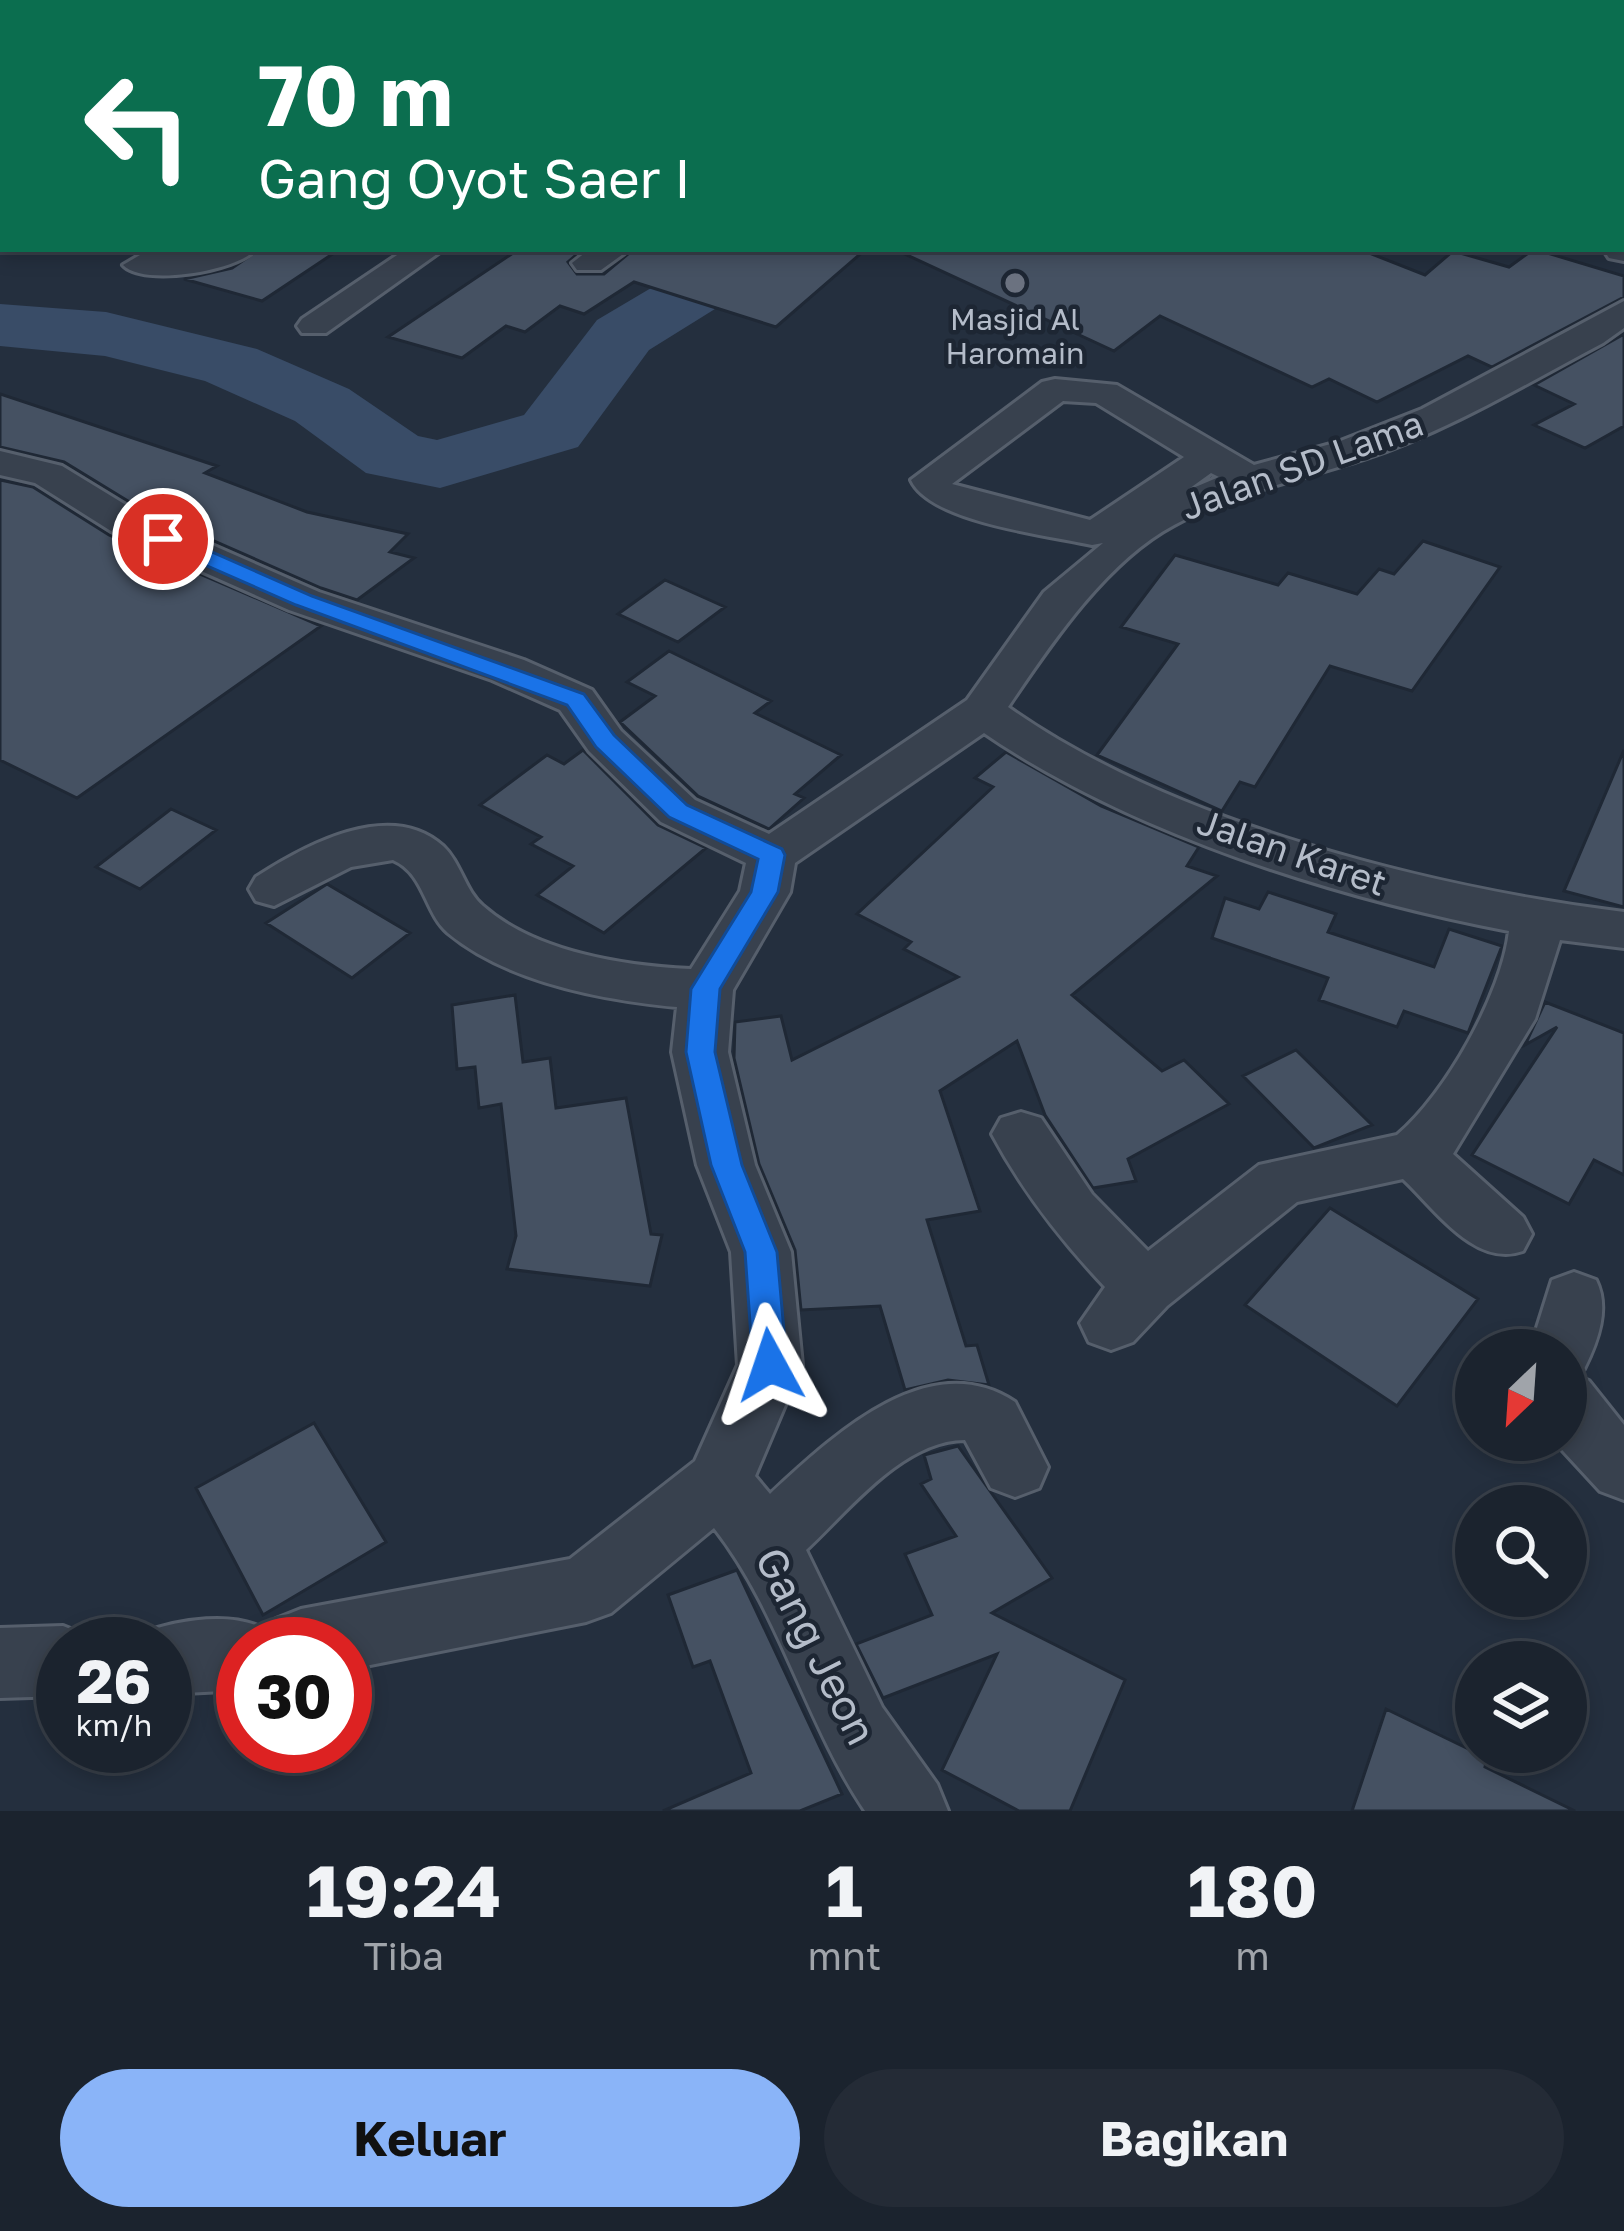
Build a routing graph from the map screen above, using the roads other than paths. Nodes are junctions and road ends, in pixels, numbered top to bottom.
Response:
1 (232, 252) edge
2 (424, 252) edge
3 (140, 265) dead end
4 (1624, 310) edge
5 (314, 326) dead end
6 (0, 463) edge
7 (1229, 467) junction
8 (982, 710) junction
9 (772, 855) junction
10 (274, 890) dead end
11 (1536, 919) junction
12 (1624, 930) edge
13 (706, 989) junction
14 (1022, 1134) dead end
15 (1414, 1154) junction
16 (1502, 1234) dead end
17 (1587, 1432) edge
18 (1015, 1467) dead end
19 (1624, 1470) edge
20 (719, 1483) junction
21 (767, 1542) junction
22 (372, 1630) edge
23 (36, 1662) edge
24 (0, 1663) edge
25 (910, 1811) edge

1 - 3 street
2 - 5 street
4 - 7 street, Jalan SD Lama
6 - 9 street
7 - 7 street
7 - 8 street, Jalan SD Lama
8 - 9 street, Jalan SD Lama
8 - 11 street, Jalan Karet
9 - 13 street
10 - 13 street
11 - 12 street, Jalan Karet
11 - 15 street
13 - 20 street
14 - 15 street
15 - 16 street
17 - 19 street
18 - 21 street
20 - 21 street, Gang Jeon
20 - 22 street
21 - 25 street, Gang Jeon
23 - 24 street

